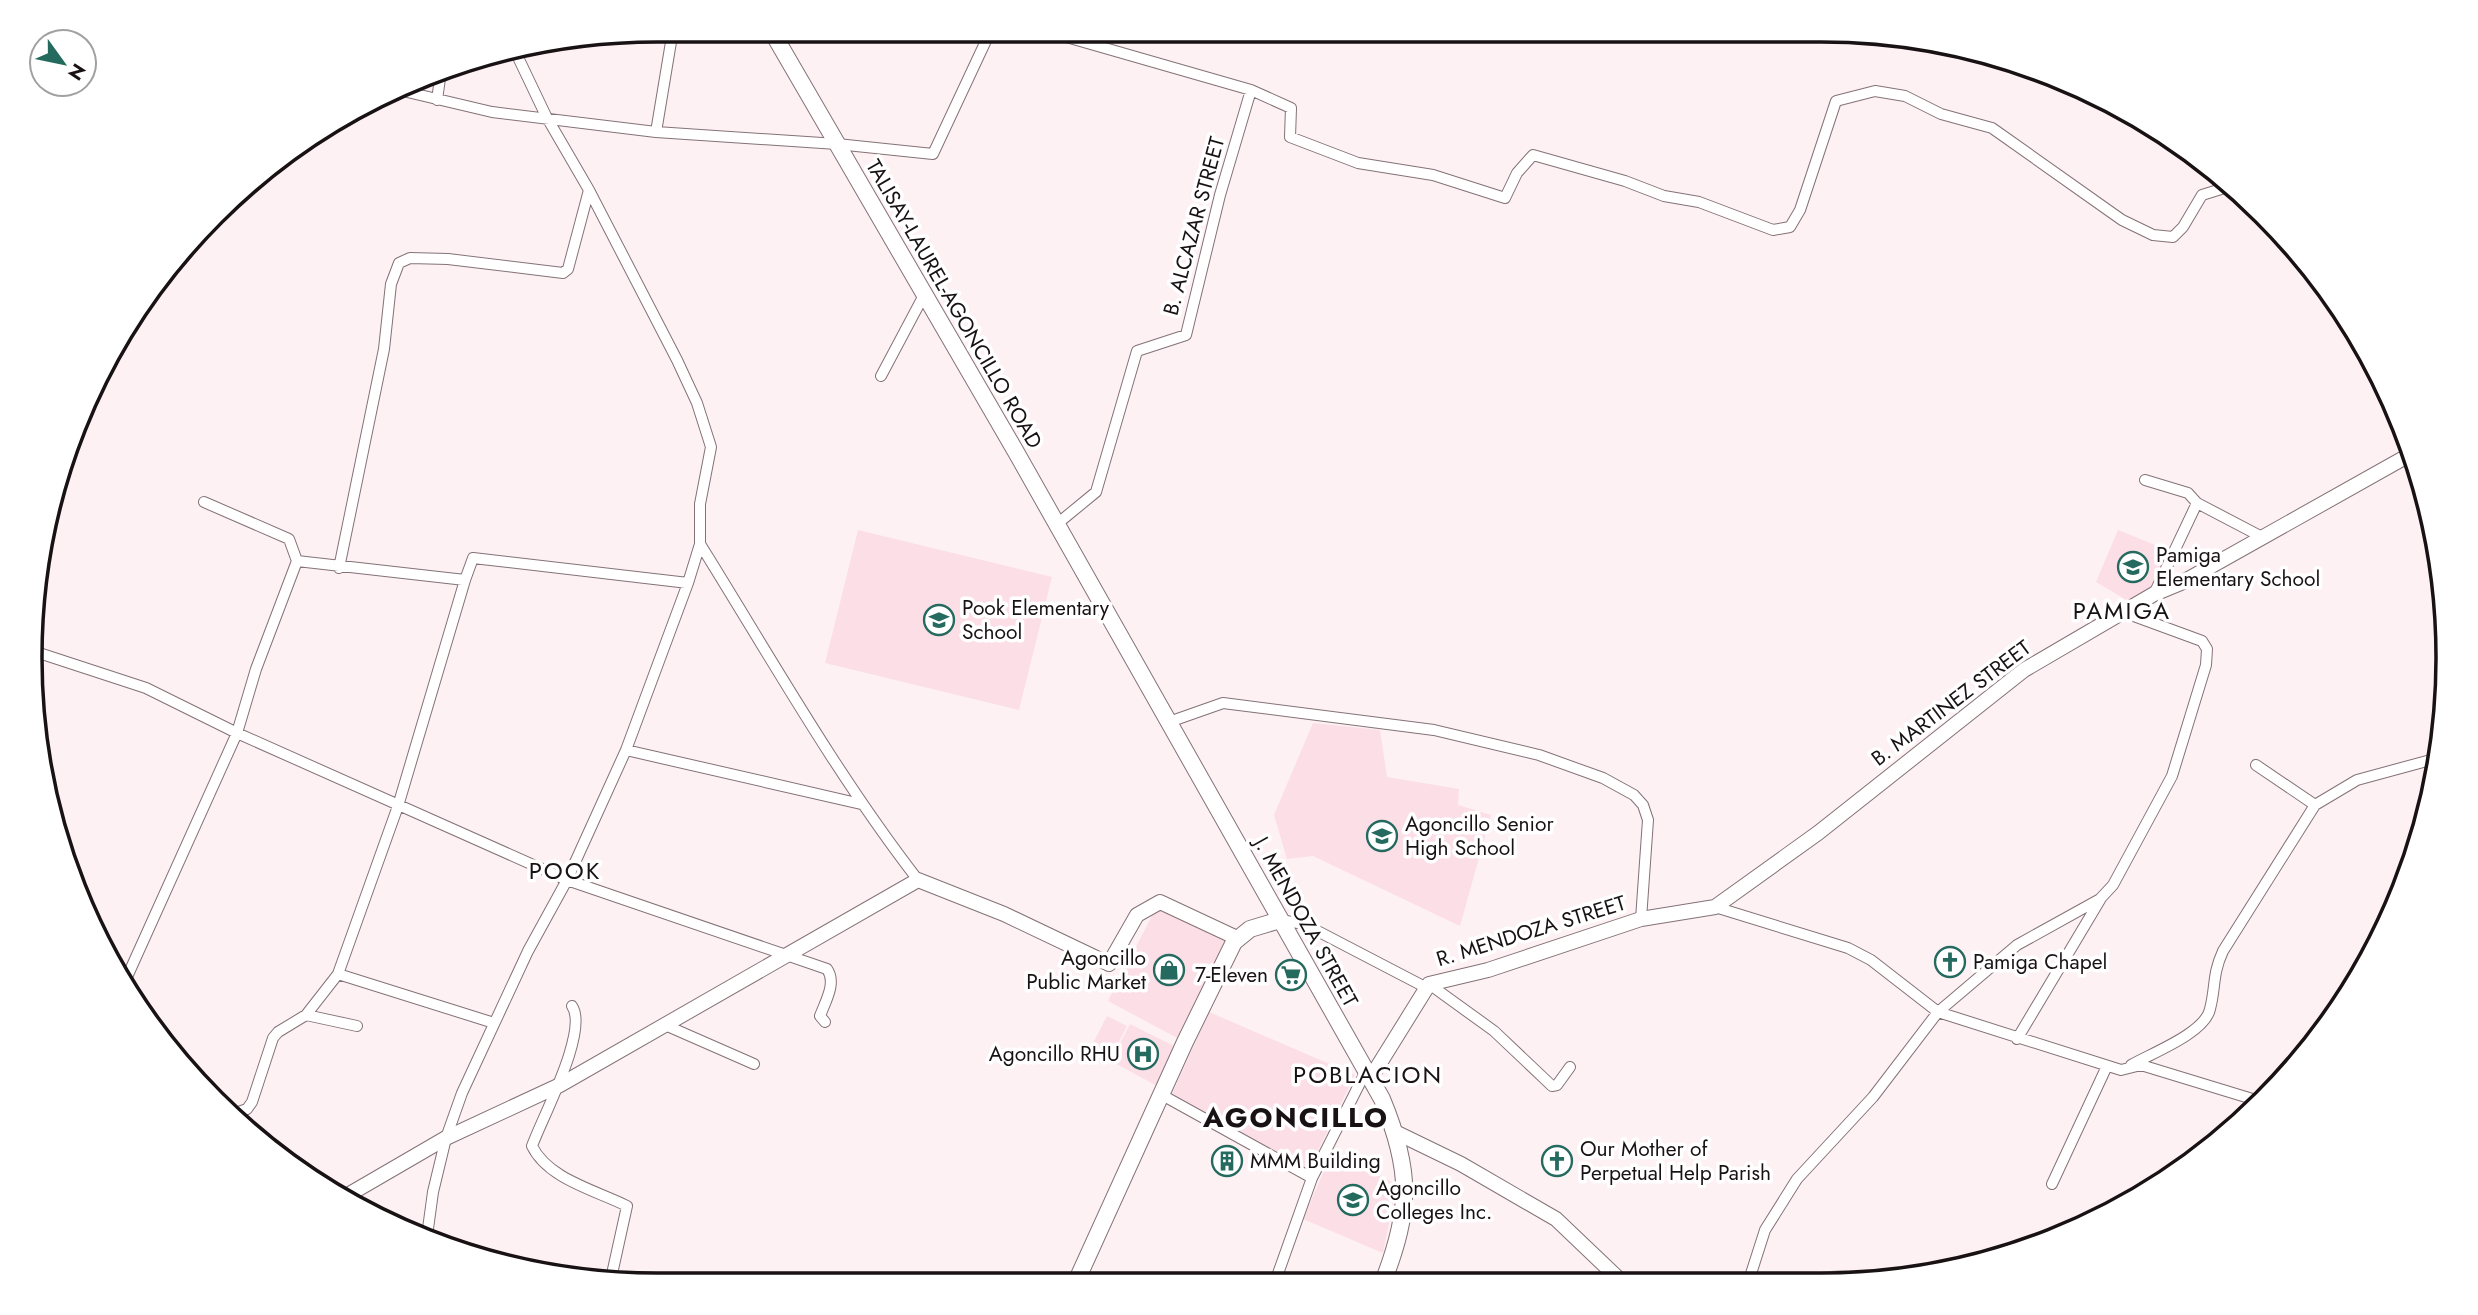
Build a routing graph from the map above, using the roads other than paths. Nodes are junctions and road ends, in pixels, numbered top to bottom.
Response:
1 (671, 42) edge
2 (778, 42) edge
3 (985, 42) edge
4 (1084, 42) edge
5 (519, 58) edge
6 (439, 83) edge
7 (1251, 90) junction
8 (412, 93) edge
9 (437, 100) junction
10 (546, 116) junction
11 (656, 132) junction
12 (837, 144) junction
13 (589, 190) junction
14 (2219, 190) edge
15 (924, 295) junction
16 (881, 376) dead end
17 (2403, 459) edge
18 (2145, 480) dead end
19 (204, 502) dead end
20 (2197, 503) junction
21 (1057, 524) junction
22 (2262, 537) junction
23 (700, 544) junction
24 (298, 561) junction
25 (339, 568) junction
26 (465, 580) junction
27 (688, 583) junction
28 (2154, 594) junction
29 (1100, 601) joint
30 (2123, 612) junction
31 (42, 654) edge
32 (1169, 722) junction
33 (237, 733) junction
34 (626, 750) junction
35 (2427, 761) edge
36 (2256, 765) dead end
37 (861, 804) junction
38 (2315, 805) junction
39 (398, 806) junction
40 (567, 880) junction
41 (918, 880) junction
42 (2100, 900) junction
43 (1715, 907) junction
44 (1642, 919) junction
45 (1280, 920) junction
46 (1237, 938) junction
47 (786, 957) junction
48 (129, 973) edge
49 (338, 974) junction
50 (1427, 985) junction
51 (572, 1006) dead end
52 (1938, 1012) junction
53 (306, 1015) junction
54 (825, 1022) dead end
55 (494, 1023) junction
56 (357, 1026) dead end
57 (665, 1026) junction
58 (2017, 1039) junction
59 (754, 1064) dead end
60 (1570, 1066) dead end
61 (2107, 1066) junction
62 (2121, 1070) junction
63 (1368, 1075) junction
64 (560, 1085) junction
65 (1162, 1095) junction
66 (2250, 1098) edge
67 (241, 1110) edge
68 (1395, 1132) junction
69 (446, 1138) junction
70 (1312, 1178) junction
71 (2052, 1184) dead end
72 (352, 1192) edge
73 (428, 1228) edge
74 (613, 1272) edge
75 (1081, 1273) edge
76 (1278, 1273) edge
77 (1385, 1273) edge
78 (1612, 1273) edge
79 (1751, 1273) edge

1 - 11 street
2 - 12 main road, TALISAY-LAUREL-AGONCILLO ROAD
3 - 12 street
4 - 7 street
5 - 10 street
6 - 9 street
7 - 14 street
7 - 21 street, B. ALCAZAR STREET
8 - 9 street
9 - 10 street
10 - 11 street
10 - 13 street
11 - 12 street
12 - 15 main road, TALISAY-LAUREL-AGONCILLO ROAD
13 - 23 street
13 - 25 street
15 - 16 street
15 - 21 main road, TALISAY-LAUREL-AGONCILLO ROAD
17 - 22 street, B. MARTINEZ STREET
18 - 20 street
19 - 24 street
20 - 22 street
20 - 28 street
21 - 29 main road, TALISAY-LAUREL-AGONCILLO ROAD
22 - 28 street, B. MARTINEZ STREET
23 - 27 street
23 - 37 street
24 - 25 street
24 - 33 street
25 - 26 street
26 - 27 street
26 - 39 street
27 - 34 street
28 - 30 street, B. MARTINEZ STREET
29 - 32 main road, J. MENDOZA STREET
30 - 42 street
30 - 43 street, B. MARTINEZ STREET
31 - 33 street
32 - 44 street
32 - 45 main road, J. MENDOZA STREET
33 - 39 street
33 - 48 street
34 - 37 street
34 - 40 street
35 - 38 street
36 - 38 street
37 - 41 street
38 - 62 street
39 - 40 street
39 - 49 street
40 - 47 street
40 - 55 street
41 - 46 street
41 - 47 street
42 - 52 street
42 - 58 street
43 - 44 street, R. MENDOZA STREET
43 - 52 street
44 - 50 street, R. MENDOZA STREET
45 - 46 main road
45 - 50 street
45 - 63 main road, J. MENDOZA STREET
46 - 65 main road
47 - 54 street
47 - 57 street
49 - 53 street
49 - 55 street
50 - 60 street
50 - 63 street, R. MENDOZA STREET
51 - 64 street
52 - 58 street
52 - 79 street
53 - 56 street
53 - 67 street
55 - 69 street
57 - 59 street
57 - 64 street
58 - 61 street
61 - 62 street
61 - 71 street
62 - 66 street
63 - 68 main road, J. MENDOZA STREET
63 - 70 street, R. MENDOZA STREET
64 - 69 street
64 - 74 street
65 - 70 street
65 - 75 main road
68 - 77 main road, J. MENDOZA STREET
68 - 78 street
69 - 72 street
69 - 73 street
70 - 76 street, R. MENDOZA STREET

